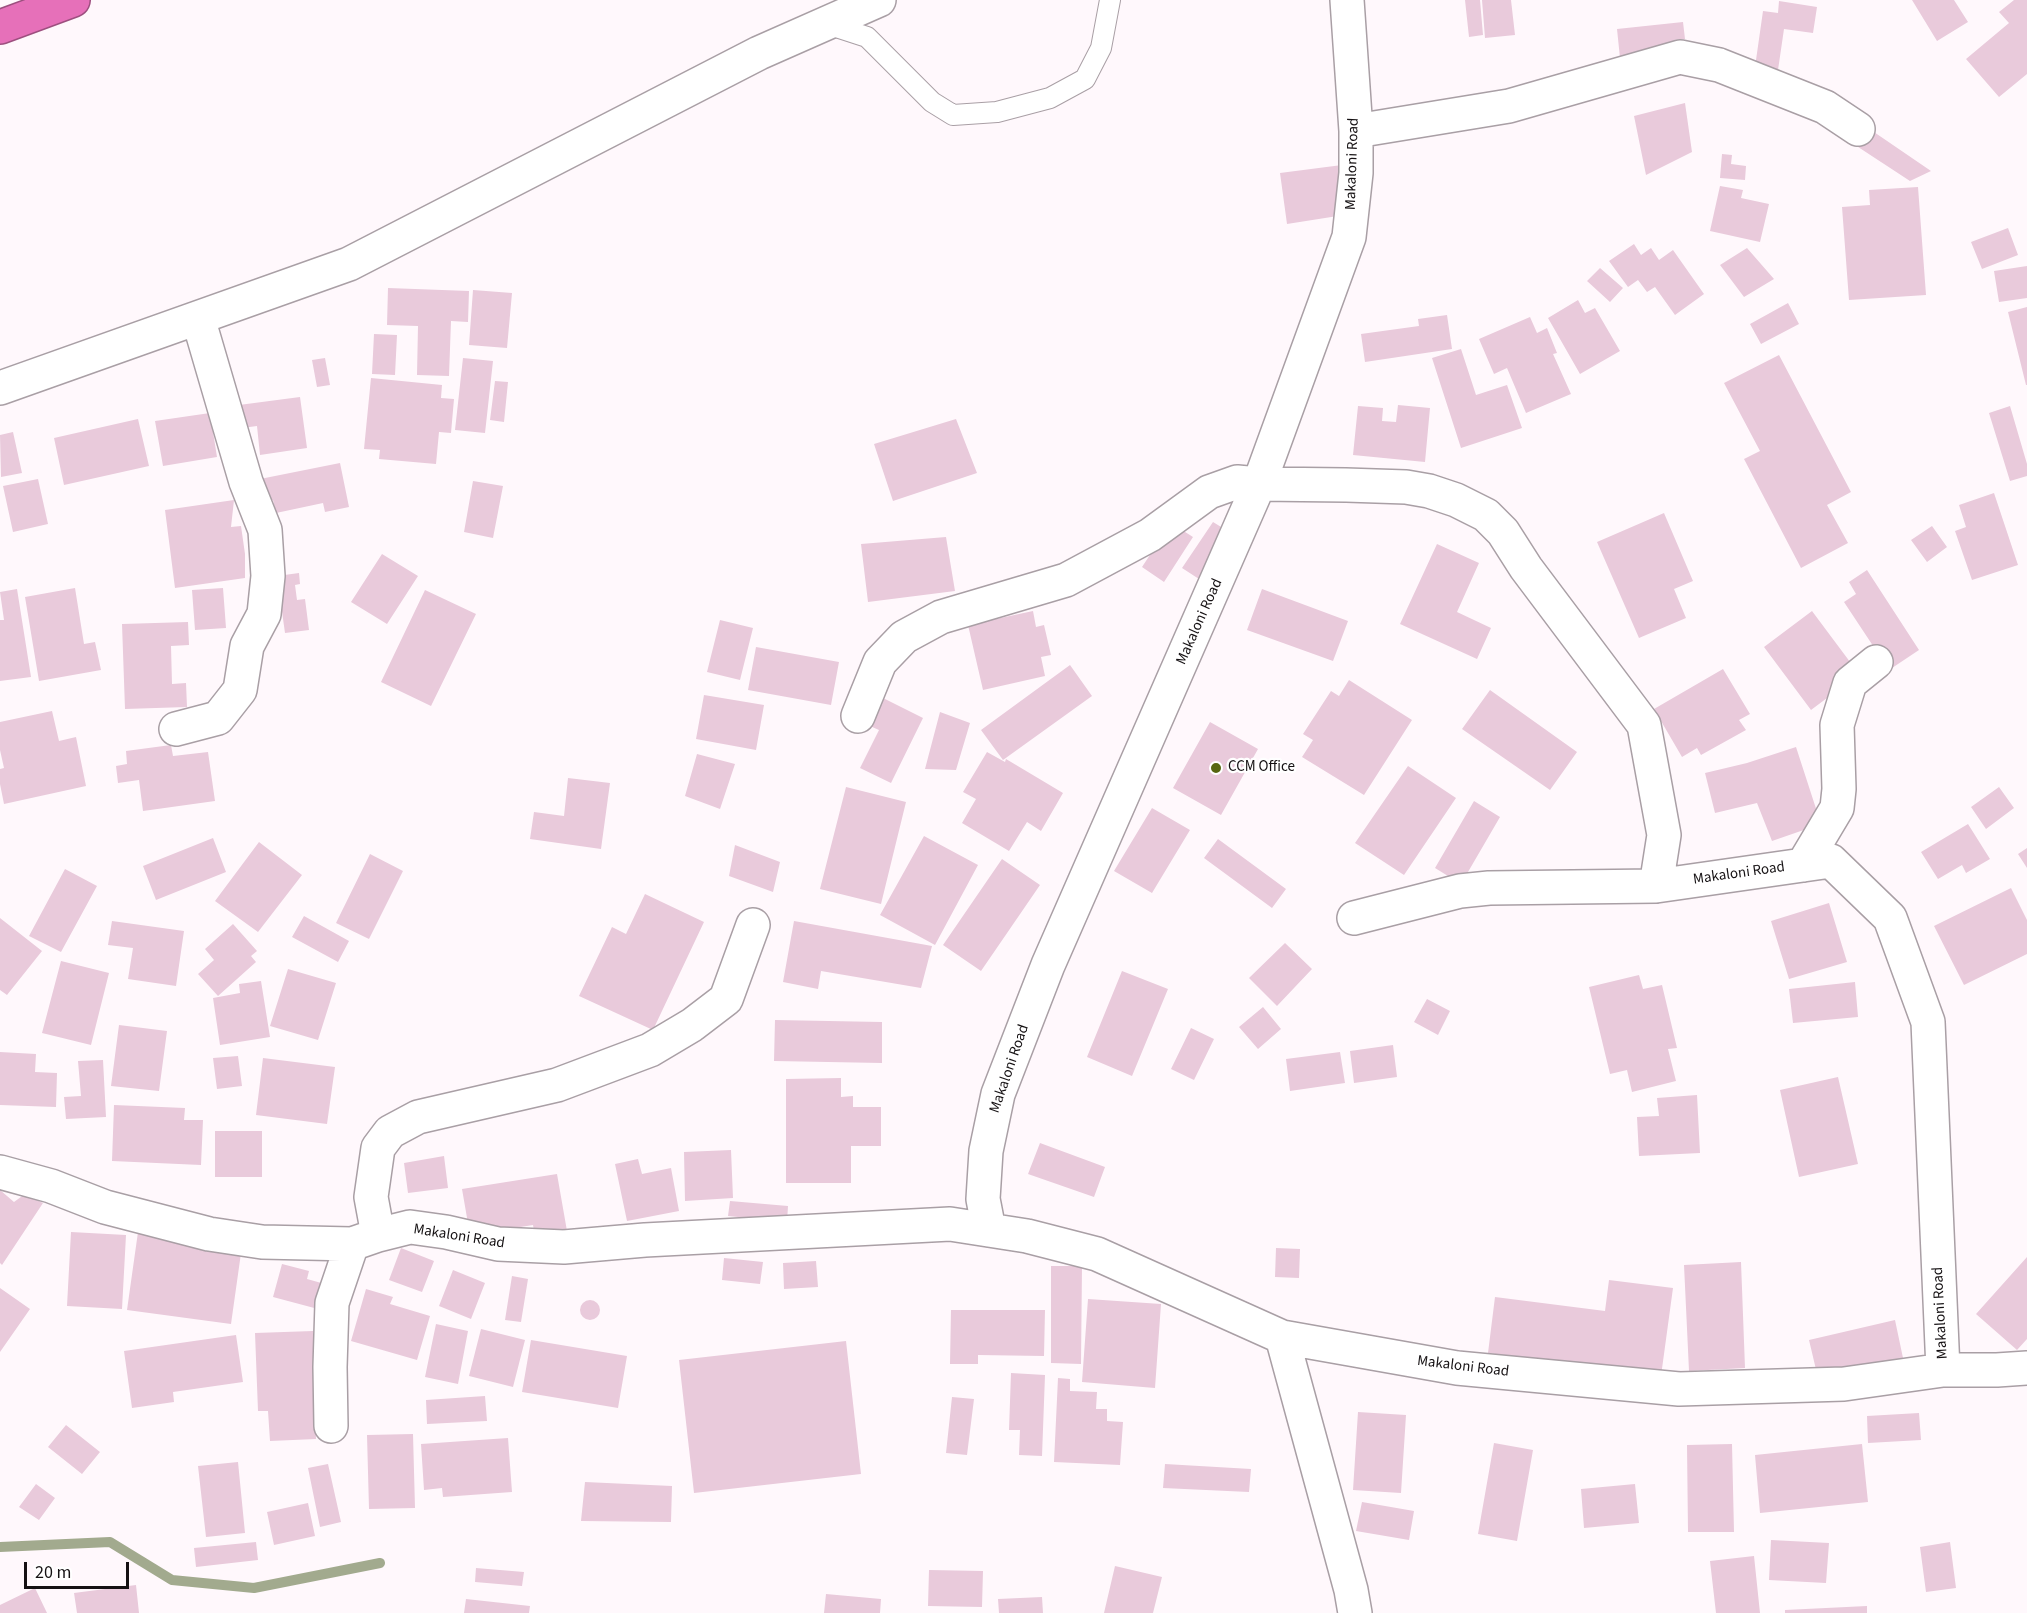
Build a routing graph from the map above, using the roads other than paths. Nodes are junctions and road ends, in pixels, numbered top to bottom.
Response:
1 (73, 0) edge
2 (879, 0) edge
3 (1110, 0) edge
4 (1347, 0) edge
5 (824, 23) junction
6 (0, 27) edge
7 (1858, 129) dead end
8 (1356, 131) junction
9 (198, 318) junction
10 (0, 388) edge
11 (1260, 484) junction
12 (1876, 662) dead end
13 (858, 716) dead end
14 (176, 729) dead end
15 (1803, 865) junction
16 (1656, 886) junction
17 (1354, 918) dead end
18 (753, 925) dead end
19 (0, 1172) edge
20 (989, 1230) junction
21 (352, 1241) junction
22 (1282, 1337) junction
23 (2027, 1368) edge
24 (1943, 1370) junction
25 (331, 1426) dead end
26 (1355, 1613) edge

1 - 6 highway
2 - 5 street
3 - 5 lane
4 - 8 street, Makaloni Road
5 - 9 street
7 - 8 street
8 - 11 street, Makaloni Road
9 - 10 street
9 - 14 street
11 - 13 street
11 - 16 street
11 - 20 street, Makaloni Road
12 - 15 street
15 - 16 street, Makaloni Road
15 - 24 street, Makaloni Road
16 - 17 street, Makaloni Road
18 - 21 street
19 - 21 street, Makaloni Road
20 - 21 street, Makaloni Road
20 - 22 street, Makaloni Road
21 - 25 street
22 - 24 street, Makaloni Road
22 - 26 street
23 - 24 street

